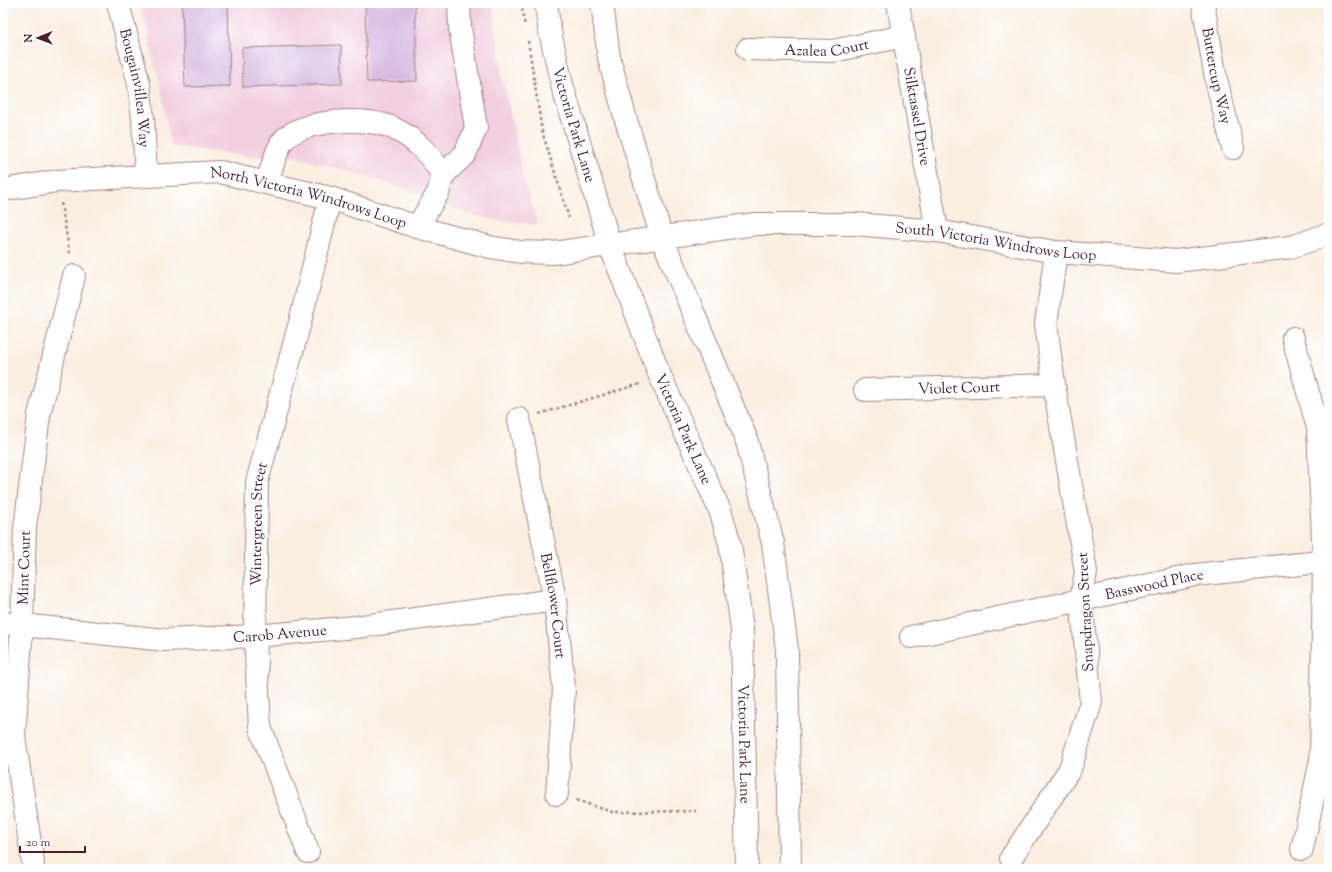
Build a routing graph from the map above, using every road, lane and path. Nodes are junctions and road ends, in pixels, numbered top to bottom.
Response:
1 (118, 3) edge
2 (459, 3) edge
3 (521, 3) edge
4 (546, 3) edge
5 (602, 3) edge
6 (898, 3) edge
7 (1203, 3) edge
8 (526, 30) dead end
9 (904, 36) junction
10 (527, 38) dead end
11 (748, 49) dead end
12 (1233, 148) dead end
13 (146, 175) junction
14 (443, 175) junction
15 (57, 180) junction
16 (267, 182) junction
17 (3, 190) edge
18 (330, 198) junction
19 (569, 218) dead end
20 (417, 227) junction
21 (937, 230) junction
22 (1329, 234) edge
23 (662, 238) junction
24 (610, 245) junction
25 (1056, 252) junction
26 (74, 276) joint
27 (1293, 338) dead end
28 (641, 384) dead end
29 (1054, 385) junction
30 (865, 390) dead end
31 (520, 420) joint
32 (1327, 562) edge
33 (1081, 599) junction
34 (555, 600) junction
35 (12, 624) edge
36 (255, 636) junction
37 (911, 637) dead end
38 (557, 794) joint
39 (696, 811) dead end
40 (1302, 850) dead end
41 (308, 852) dead end
42 (1011, 858) dead end
43 (33, 864) dead end
44 (746, 869) edge
45 (790, 869) edge

1 - 13 street, Bougainvillea Way
2 - 14 street
3 - 8 path
4 - 24 street, Victoria Park Lane
5 - 23 street
6 - 9 street, Silktassel Drive
7 - 12 street, Buttercup Way
9 - 11 street, Azalea Court
9 - 21 street, Silktassel Drive
10 - 19 path
13 - 15 street, North Victoria Windrows Loop
13 - 16 street, North Victoria Windrows Loop
14 - 16 street
14 - 20 street
15 - 17 street, North Victoria Windrows Loop
15 - 26 path
16 - 18 street, North Victoria Windrows Loop
18 - 20 street, North Victoria Windrows Loop
18 - 36 street, Wintergreen Street
20 - 24 street, North Victoria Windrows Loop
21 - 23 street, South Victoria Windrows Loop
21 - 25 street, South Victoria Windrows Loop
22 - 25 street, South Victoria Windrows Loop
23 - 24 street, North Victoria Windrows Loop
23 - 45 street
24 - 44 street, Victoria Park Lane
25 - 29 street, Snapdragon Street
26 - 35 street, Mint Court
27 - 32 street
28 - 31 path
29 - 30 street, Violet Court
29 - 33 street, Snapdragon Street
31 - 34 street, Bellflower Court
32 - 33 street, Basswood Place
32 - 40 street
33 - 37 street, Basswood Place
33 - 42 street, Snapdragon Street
34 - 36 street, Carob Avenue
34 - 38 street, Bellflower Court
35 - 36 street, Carob Avenue
35 - 43 street, Mint Court
36 - 41 street, Wintergreen Street
38 - 39 path

